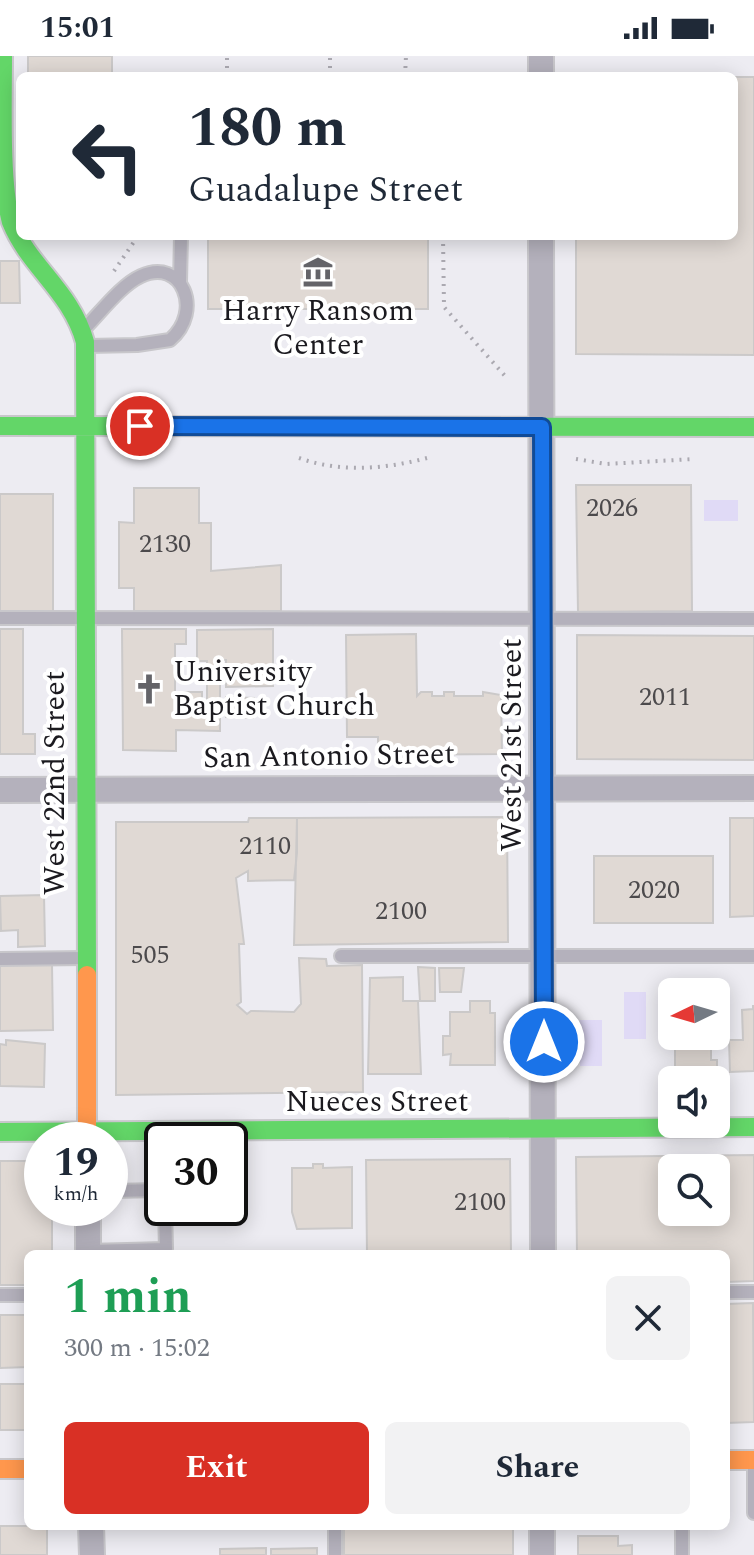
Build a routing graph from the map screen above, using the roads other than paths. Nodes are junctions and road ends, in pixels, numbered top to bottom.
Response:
1 (3, 56) edge
2 (16, 229) edge
3 (23, 240) edge
4 (181, 240) edge
5 (541, 240) edge
6 (180, 282) junction
7 (84, 338) junction
8 (0, 426) edge
9 (86, 426) junction
10 (542, 427) junction
11 (754, 427) edge
12 (0, 618) edge
13 (87, 618) junction
14 (543, 618) junction
15 (754, 619) edge
16 (544, 786) junction
17 (754, 788) edge
18 (88, 789) junction
19 (0, 790) edge
20 (544, 954) junction
21 (341, 956) dead end
22 (754, 956) edge
23 (88, 958) junction
24 (0, 959) edge
25 (87, 1122) edge
26 (754, 1127) edge
27 (545, 1129) junction
28 (0, 1132) edge
29 (24, 1133) edge
30 (128, 1135) edge
31 (88, 1226) edge
32 (165, 1226) edge
33 (88, 1250) edge
34 (140, 1250) edge
35 (543, 1250) edge
36 (730, 1292) edge
37 (754, 1292) edge
38 (0, 1295) edge
39 (24, 1295) edge
40 (730, 1460) edge
41 (754, 1460) edge
42 (0, 1469) edge
43 (24, 1469) edge
44 (754, 1513) edge
45 (91, 1530) edge
46 (335, 1530) edge
47 (542, 1530) edge
48 (682, 1530) edge
49 (92, 1555) edge
50 (335, 1555) edge
51 (542, 1555) edge
52 (682, 1555) edge

1 - 2 street
3 - 7 street
4 - 6 lane
5 - 10 street, West 21st Street
6 - 7 lane
6 - 7 lane
7 - 9 street, West 22nd Street
8 - 9 street
9 - 10 street
9 - 13 street, West 22nd Street
10 - 11 street
10 - 14 street, West 21st Street
12 - 13 lane
13 - 14 lane
13 - 18 street, West 22nd Street
14 - 15 lane
14 - 16 street, West 21st Street
16 - 17 street, San Antonio Street
16 - 18 street, San Antonio Street
16 - 20 street, West 21st Street
18 - 19 street, San Antonio Street
18 - 23 street, West 22nd Street
20 - 21 lane
20 - 22 lane
20 - 27 street, West 21st Street
23 - 24 lane
23 - 25 street, West 22nd Street
26 - 27 street, Nueces Street
27 - 30 street, Nueces Street
27 - 35 street, West 21st Street
28 - 29 street, Nueces Street
31 - 33 street
32 - 34 lane
36 - 37 lane
38 - 39 lane
40 - 41 street
41 - 44 lane
42 - 43 street
45 - 49 street
46 - 50 lane
47 - 51 street
48 - 52 lane

